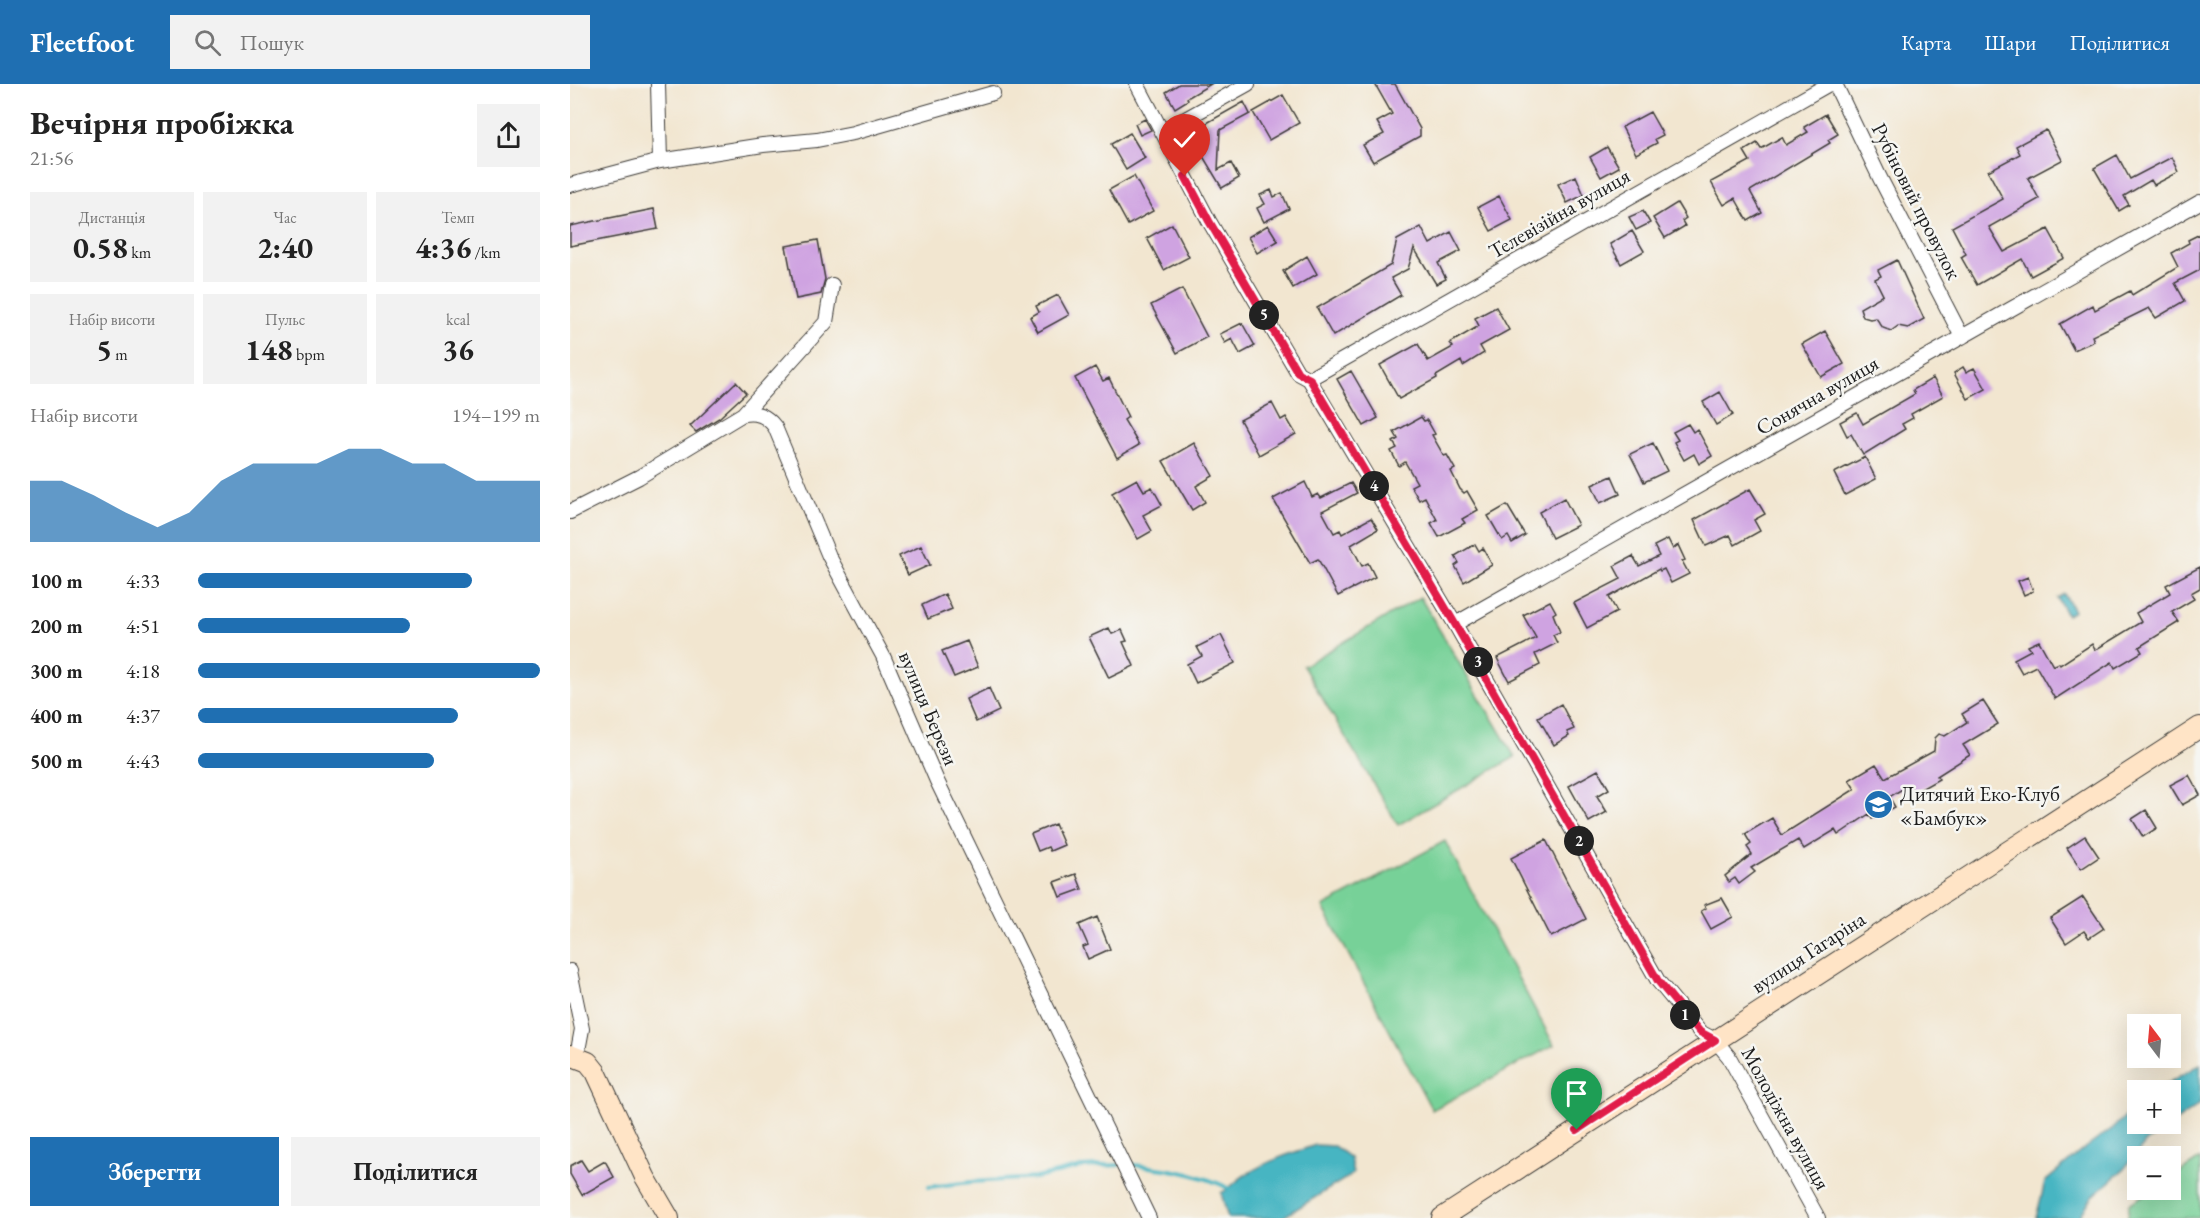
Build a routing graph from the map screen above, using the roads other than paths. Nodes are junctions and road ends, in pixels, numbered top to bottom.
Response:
1 (658, 84) edge
2 (1137, 84) edge
3 (1248, 84) edge
4 (1829, 84) edge
5 (1835, 84) edge
6 (993, 93) dead end
7 (1162, 132) junction
8 (660, 161) junction
9 (570, 185) edge
10 (2200, 202) edge
11 (831, 285) dead end
12 (1962, 337) junction
13 (1310, 379) junction
14 (743, 414) junction
15 (570, 512) edge
16 (1455, 624) junction
17 (2200, 727) edge
18 (570, 971) edge
19 (1715, 1040) junction
20 (573, 1056) edge
21 (669, 1218) edge
22 (1149, 1218) edge
23 (1442, 1218) edge
24 (1818, 1218) edge

1 - 8 street
2 - 7 street, Молодіжна вулиця
3 - 7 street
4 - 13 street, Телевізійна вулиця
5 - 12 street, Рубіновий провулок
6 - 8 street
7 - 13 street, Молодіжна вулиця
8 - 9 street
10 - 12 street, Сонячна вулиця
11 - 14 street
12 - 16 street, Сонячна вулиця
13 - 16 street, Молодіжна вулиця
14 - 15 street
14 - 22 street, вулиця Берези
16 - 19 street, Молодіжна вулиця
17 - 19 street, вулиця Гагаріна
18 - 20 street
19 - 23 street, вулиця Гагаріна
19 - 24 street, Молодіжна вулиця
20 - 21 street

